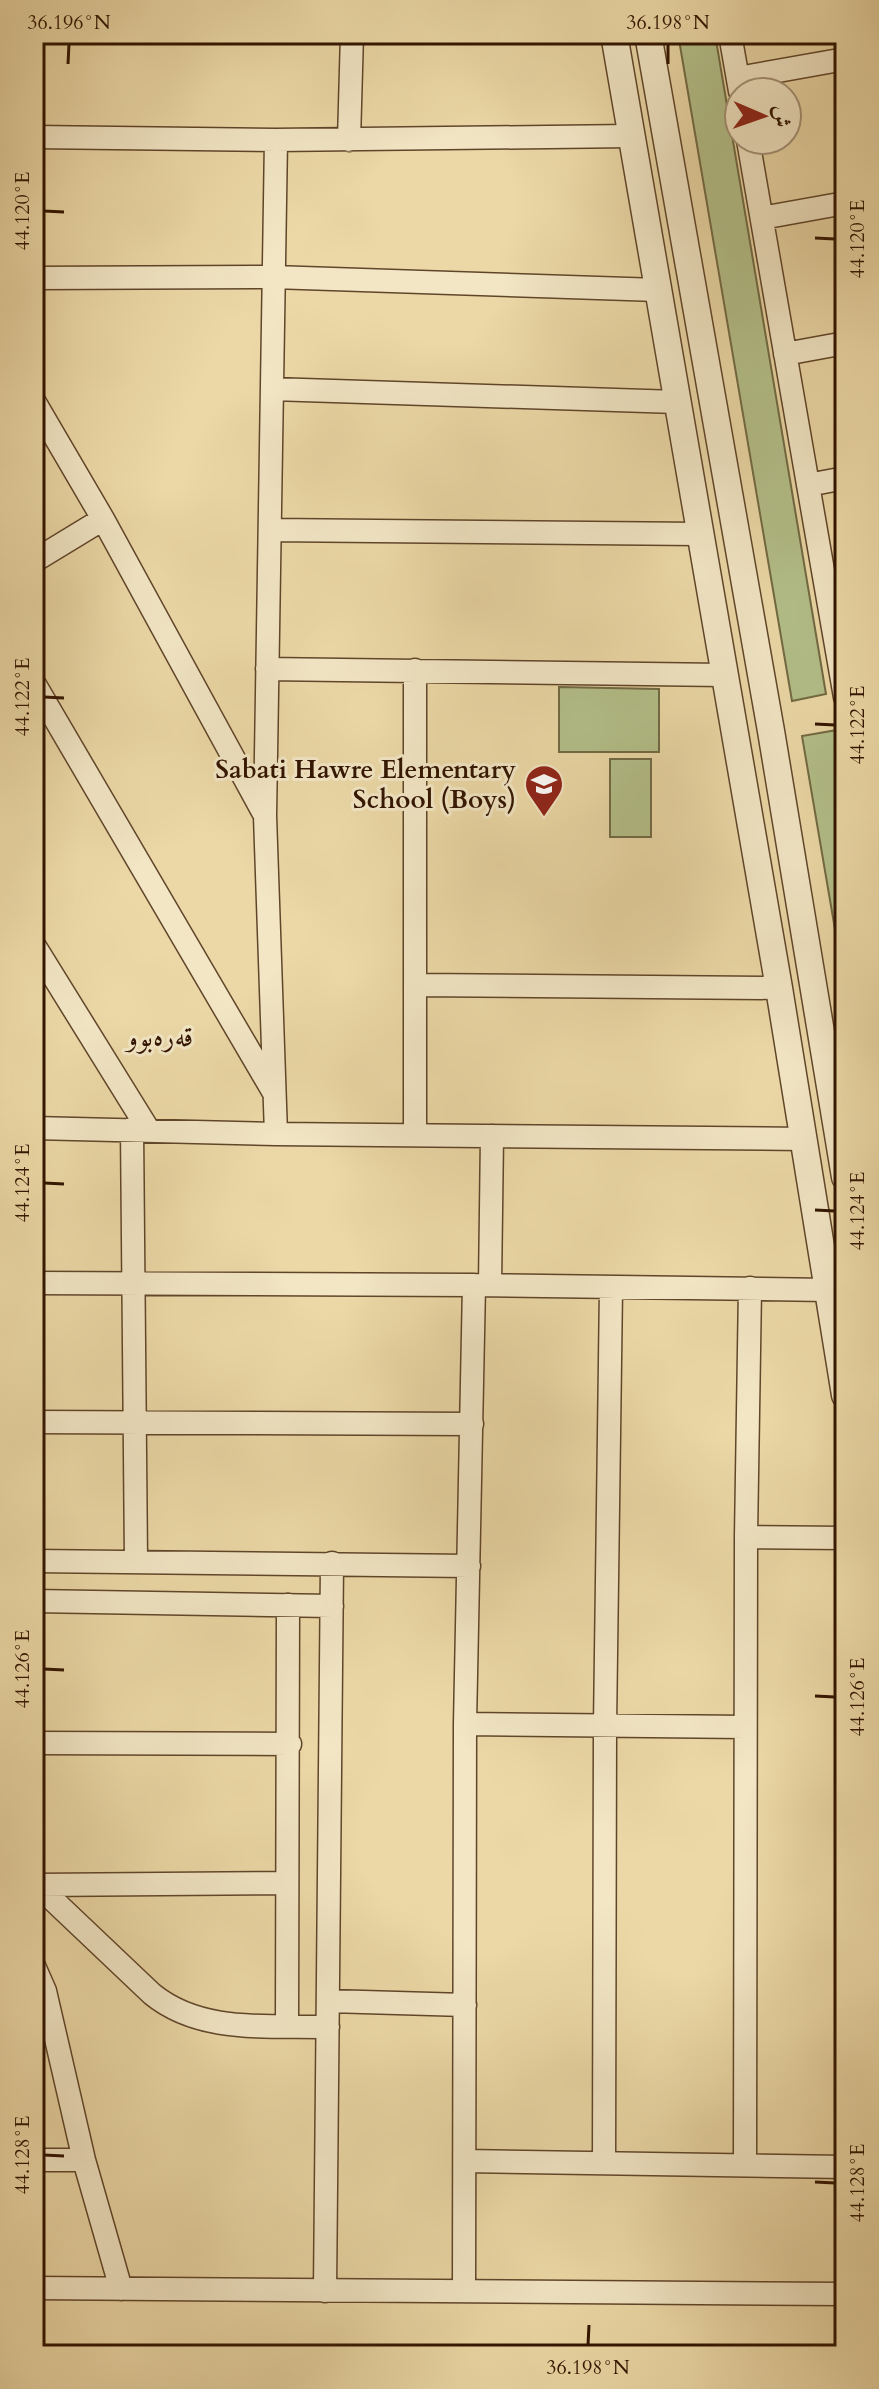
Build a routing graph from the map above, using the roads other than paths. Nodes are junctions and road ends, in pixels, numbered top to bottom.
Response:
1 (352, 34) edge
2 (614, 34) edge
3 (648, 34) edge
4 (730, 34) edge
5 (845, 59) edge
6 (737, 76) edge
7 (776, 76) edge
8 (631, 136) junction
9 (34, 137) edge
10 (276, 140) junction
11 (349, 140) junction
12 (751, 156) edge
13 (845, 203) edge
14 (762, 218) junction
15 (273, 277) junction
16 (34, 278) edge
17 (658, 290) junction
18 (845, 343) edge
19 (785, 354) junction
20 (272, 389) junction
21 (34, 401) edge
22 (677, 402) junction
23 (845, 478) edge
24 (808, 485) junction
25 (103, 519) junction
26 (270, 530) junction
27 (700, 534) junction
28 (34, 561) edge
29 (839, 624) edge
30 (267, 669) junction
31 (415, 670) junction
32 (724, 675) junction
33 (34, 683) edge
34 (845, 697) edge
35 (771, 731) junction
36 (736, 739) junction
37 (265, 816) junction
38 (34, 945) edge
39 (44, 978) edge
40 (417, 985) junction
41 (779, 988) junction
42 (276, 1096) junction
43 (34, 1128) edge
44 (140, 1129) junction
45 (276, 1134) junction
46 (415, 1135) junction
47 (492, 1136) junction
48 (804, 1139) junction
49 (845, 1177) edge
50 (34, 1283) edge
51 (133, 1284) junction
52 (482, 1285) junction
53 (611, 1288) junction
54 (750, 1288) junction
55 (829, 1290) junction
56 (845, 1395) edge
57 (34, 1422) edge
58 (134, 1422) junction
59 (472, 1424) junction
60 (746, 1537) junction
61 (845, 1538) edge
62 (34, 1561) edge
63 (136, 1562) junction
64 (332, 1563) junction
65 (469, 1566) junction
66 (34, 1601) edge
67 (288, 1605) junction
68 (332, 1606) junction
69 (465, 1724) junction
70 (605, 1726) junction
71 (745, 1727) junction
72 (34, 1743) edge
73 (290, 1744) junction
74 (287, 1883) junction
75 (36, 1884) edge
76 (34, 1966) edge
77 (329, 2001) junction
78 (465, 2005) junction
79 (287, 2026) junction
80 (328, 2027) junction
81 (34, 2160) edge
82 (84, 2160) junction
83 (465, 2161) junction
84 (604, 2162) junction
85 (745, 2164) junction
86 (845, 2167) edge
87 (34, 2288) edge
88 (121, 2289) junction
89 (464, 2290) junction
90 (325, 2291) junction
91 (845, 2294) edge

1 - 11 street
2 - 8 street
3 - 35 street
4 - 6 street
5 - 7 street
8 - 11 street
8 - 17 street
9 - 10 street
10 - 11 street
10 - 15 street
12 - 14 street
13 - 14 street
14 - 19 street
15 - 16 street
15 - 17 street
15 - 20 street
17 - 22 street
18 - 19 street
19 - 24 street
20 - 22 street
20 - 26 street
21 - 25 street
22 - 27 street
23 - 24 street
24 - 29 street
25 - 28 street
25 - 37 street
26 - 27 street
26 - 30 street
27 - 32 street
29 - 34 street
30 - 31 street
30 - 37 street
31 - 32 street
31 - 40 street
32 - 36 street
33 - 42 street
35 - 36 street
35 - 49 street
36 - 41 street
37 - 42 street
38 - 39 street
39 - 44 street
40 - 41 street
40 - 46 street
41 - 48 street
42 - 45 street
43 - 44 street
44 - 45 street
44 - 51 street
45 - 46 street
46 - 47 street
47 - 48 street
47 - 52 street
48 - 55 street
50 - 51 street
51 - 52 street
51 - 58 street
52 - 53 street
52 - 59 street
53 - 54 street
53 - 70 street
54 - 55 street
54 - 60 street
55 - 56 street
57 - 58 street
58 - 59 street
58 - 63 street
59 - 65 street
60 - 61 street
60 - 71 street
62 - 63 street
63 - 64 street
64 - 65 street
64 - 68 street
65 - 69 street
66 - 67 street
67 - 68 street
67 - 73 street
68 - 77 street
69 - 70 street
69 - 78 street
70 - 71 street
70 - 84 street
71 - 85 street
72 - 73 street
73 - 74 street
74 - 75 street
74 - 79 street
75 - 79 street
76 - 82 street
77 - 78 street
77 - 80 street
78 - 83 street
79 - 80 street
80 - 90 street
81 - 82 street
82 - 88 street
83 - 84 street
83 - 89 street
84 - 85 street
85 - 86 street
87 - 88 street
88 - 90 street
89 - 90 street
89 - 91 street

